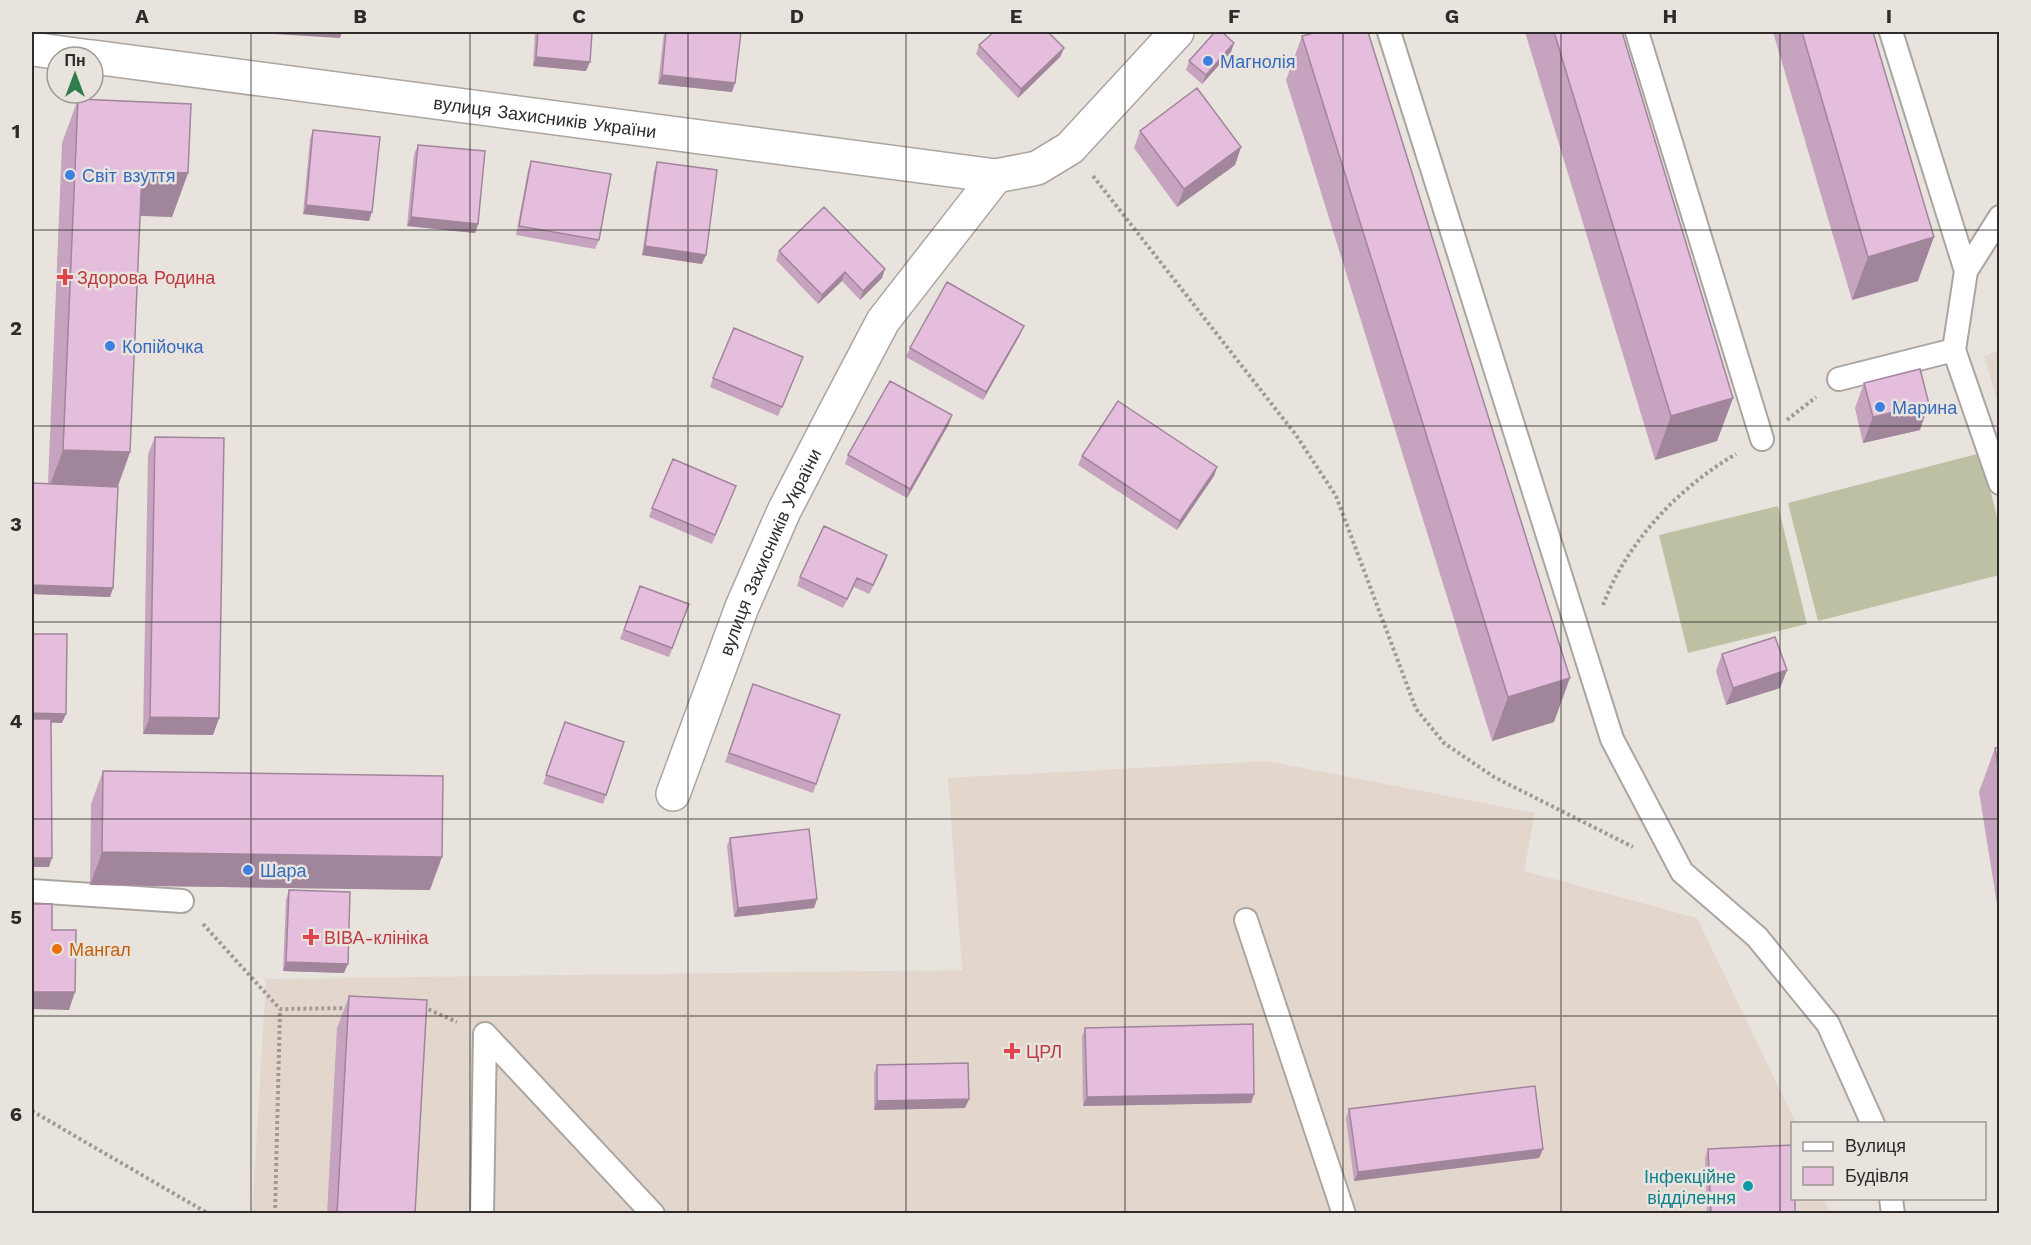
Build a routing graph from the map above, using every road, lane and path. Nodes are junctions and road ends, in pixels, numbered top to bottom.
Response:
1 (1177, 32) edge
2 (1389, 32) edge
3 (1637, 32) edge
4 (1892, 32) edge
5 (105, 59) edge
6 (1070, 147) junction
7 (996, 176) junction
8 (2000, 217) edge
9 (1966, 271) junction
10 (1954, 350) junction
11 (1839, 379) joint
12 (1762, 439) junction
13 (2000, 483) edge
14 (1585, 653) junction
15 (673, 794) dead end
16 (1682, 872) junction
17 (32, 891) edge
18 (182, 901) joint
19 (1246, 920) dead end
20 (420, 1006) edge
21 (362, 1007) edge
22 (280, 1009) junction
23 (485, 1035) junction
24 (32, 1111) edge
25 (1872, 1122) edge
26 (208, 1214) edge
27 (275, 1214) edge
28 (482, 1214) edge
29 (653, 1214) edge
30 (1344, 1214) edge

1 - 6 street, вулиця Захисників України
2 - 14 lane
3 - 12 lane
4 - 9 lane
5 - 7 street, вулиця Захисників України
6 - 7 street, вулиця Захисників України
6 - 16 path
7 - 15 street, вулиця Захисників України
8 - 9 lane
9 - 10 lane
10 - 11 lane
10 - 13 lane
11 - 12 path
12 - 14 path
14 - 16 lane
16 - 25 lane
17 - 18 lane
18 - 22 path
19 - 30 lane
20 - 23 path
21 - 22 path
22 - 27 path
23 - 28 lane
23 - 29 lane
24 - 26 path

